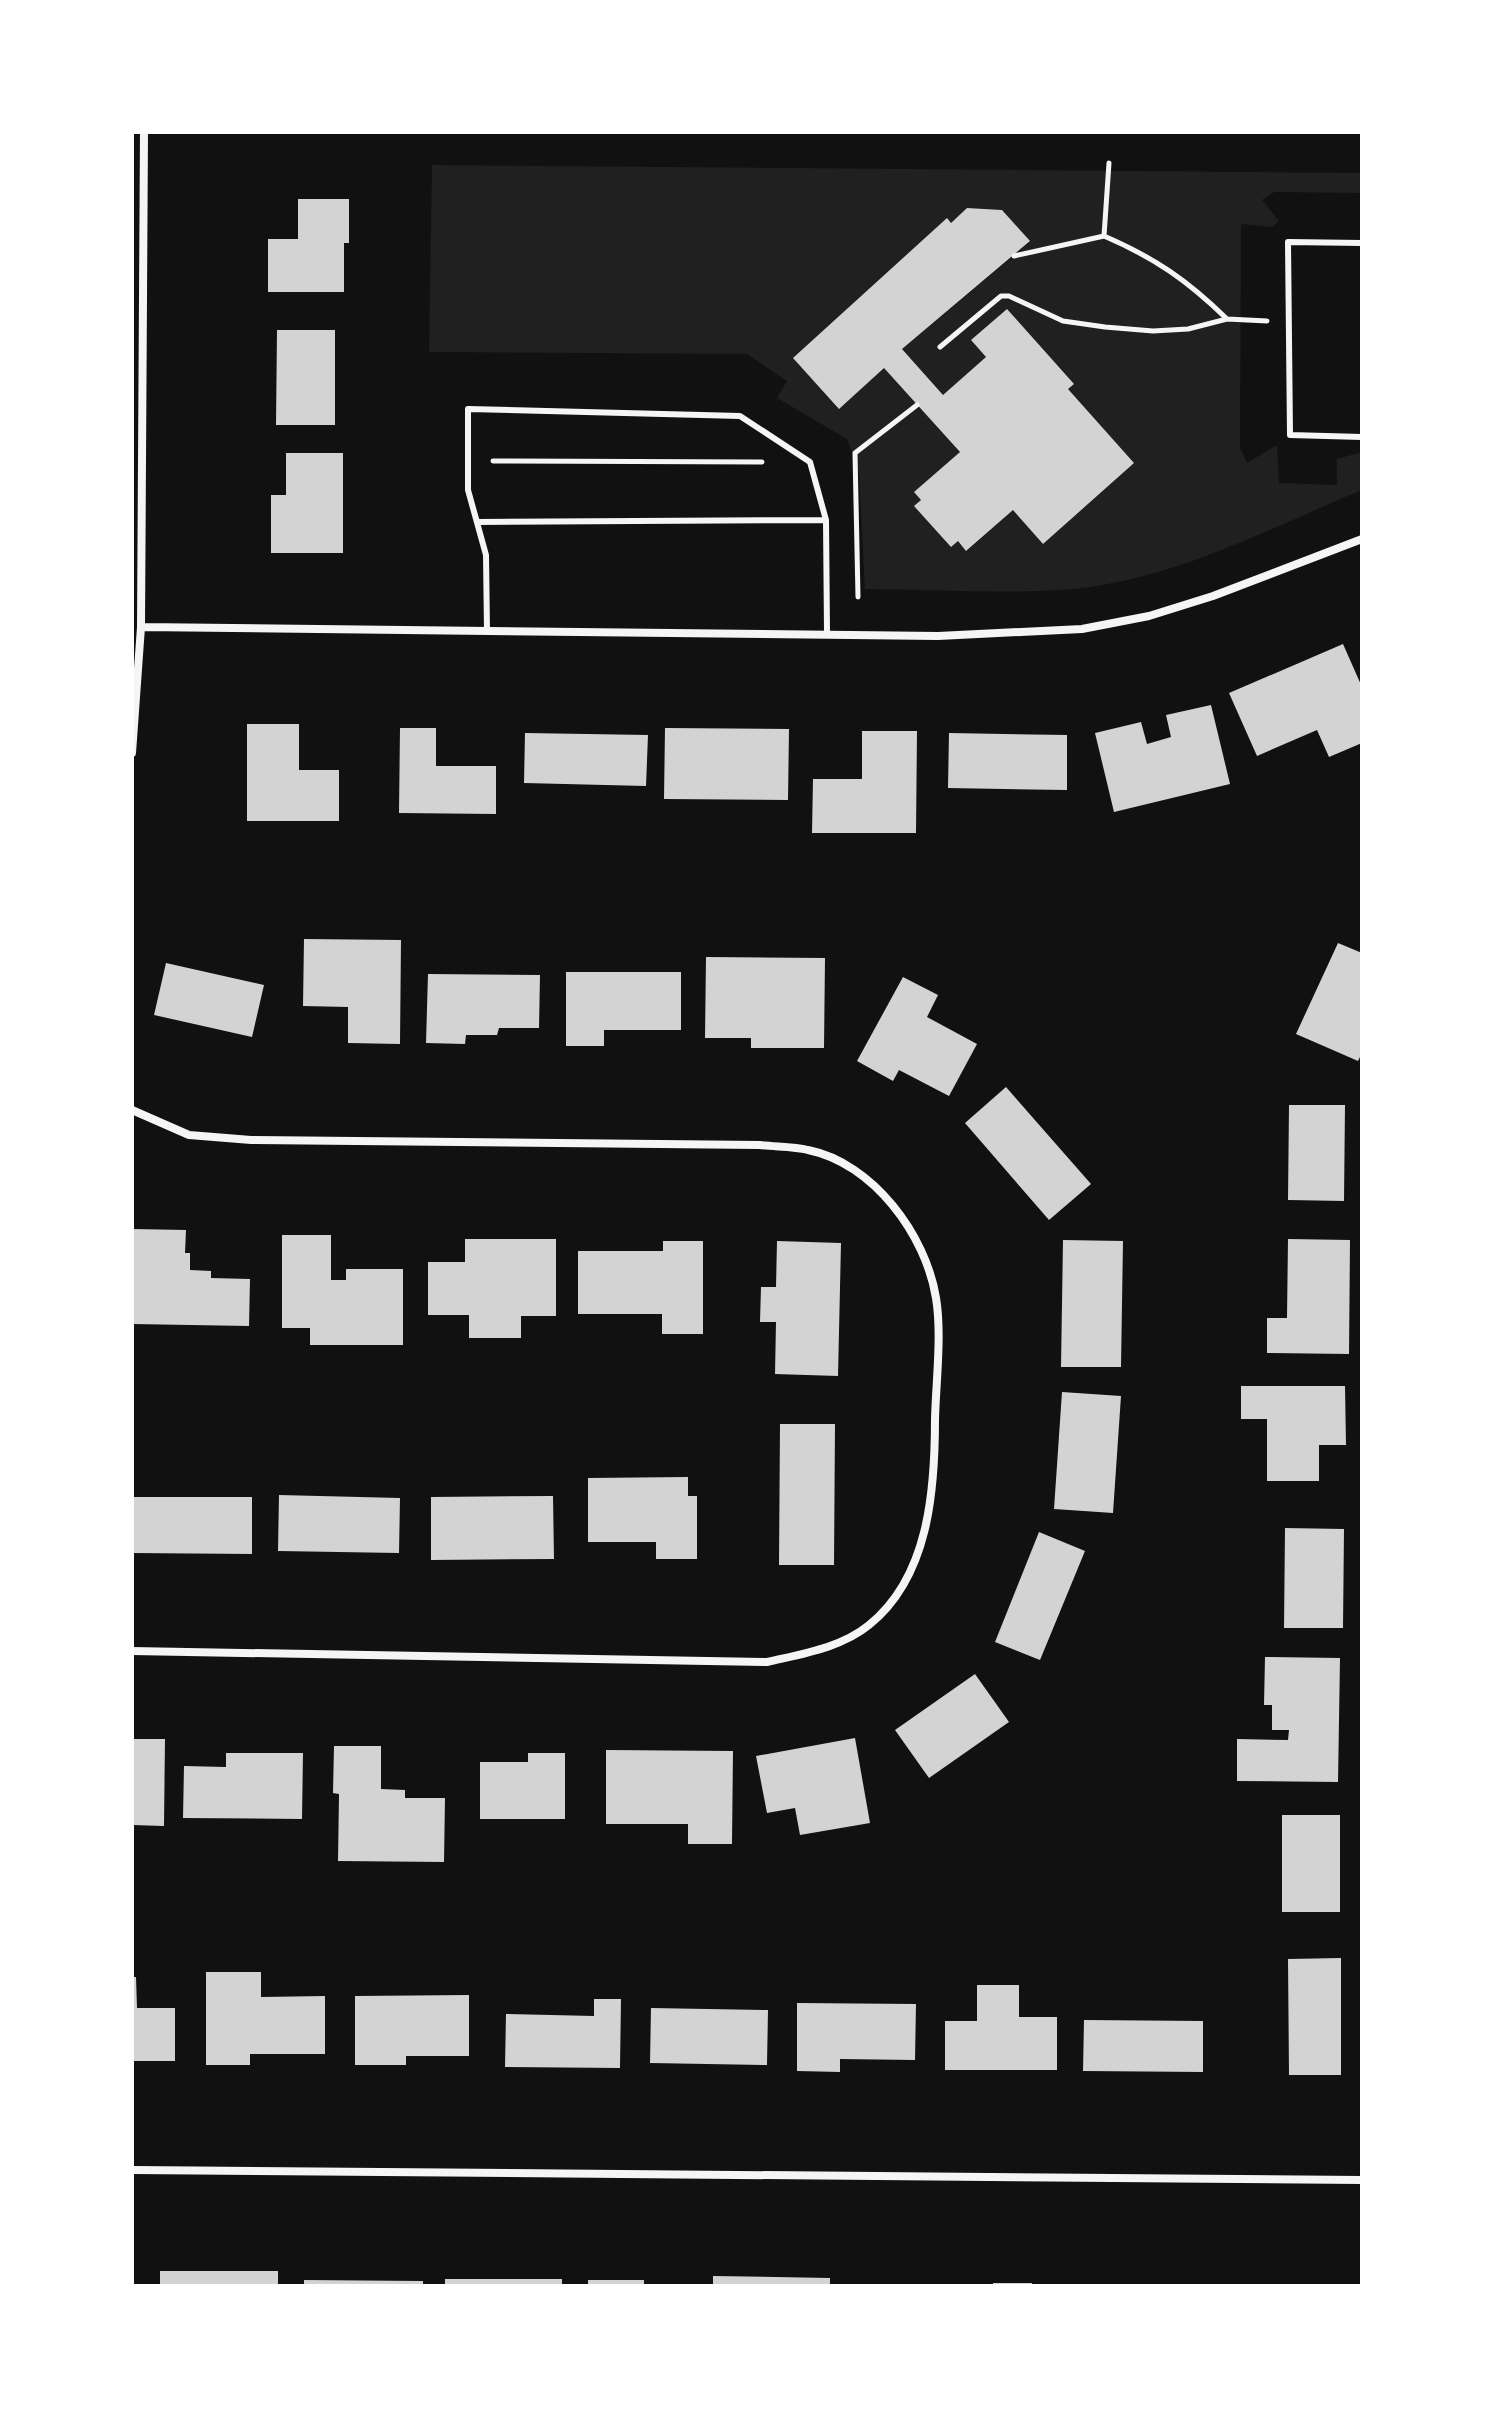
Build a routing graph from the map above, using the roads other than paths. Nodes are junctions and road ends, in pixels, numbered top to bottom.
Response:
1 (144, 132) edge
2 (1362, 243) edge
3 (132, 431) edge
4 (143, 431) junction
5 (1362, 437) edge
6 (826, 520) junction
7 (477, 522) junction
8 (1362, 539) edge
9 (141, 627) junction
10 (487, 631) junction
11 (827, 632) junction
12 (132, 753) edge
13 (132, 1110) edge
14 (132, 1651) edge
15 (132, 2170) edge
16 (1362, 2180) edge

1 - 4 street
2 - 5 lane
3 - 4 street
4 - 9 street
6 - 7 lane
6 - 7 lane
6 - 11 lane
7 - 10 lane
8 - 11 street
9 - 10 street
9 - 12 street
10 - 11 street
13 - 14 street
15 - 16 street

